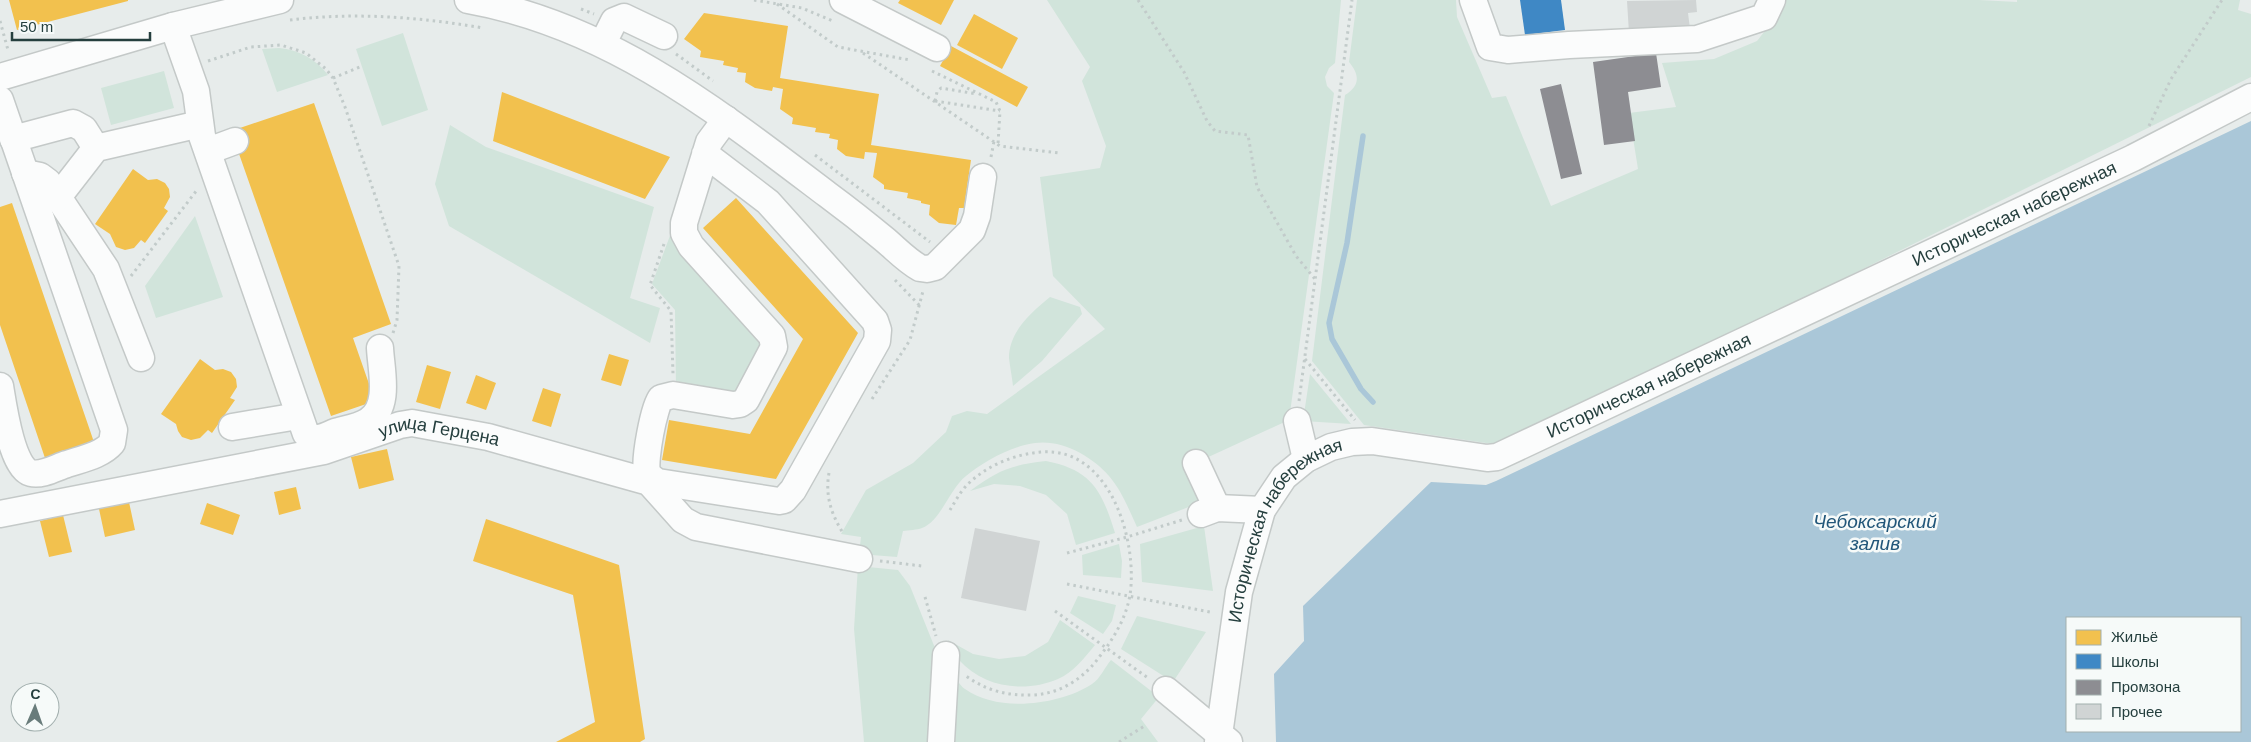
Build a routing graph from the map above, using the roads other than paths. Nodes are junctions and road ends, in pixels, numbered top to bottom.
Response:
1 (468, 0) edge
2 (1473, 0) edge
3 (1772, 0) edge
4 (283, 10) edge
5 (841, 12) edge
6 (173, 26) junction
7 (664, 36) dead end
8 (603, 43) junction
9 (932, 58) road end
10 (0, 77) edge
11 (2251, 97) edge
12 (0, 100) edge
13 (726, 119) junction
14 (200, 124) junction
15 (13, 138) junction
16 (235, 141) dead end
17 (96, 148) junction
18 (705, 154) junction
19 (211, 159) junction
20 (25, 173) junction
21 (983, 177) dead end
22 (58, 197) junction
23 (380, 348) road end
24 (141, 358) dead end
25 (0, 386) edge
26 (298, 416) junction
27 (1296, 421) road end
28 (232, 428) dead end
29 (1306, 459) junction
30 (1196, 463) dead end
31 (1262, 510) junction
32 (0, 514) edge
33 (859, 559) road end
34 (946, 655) road end
35 (1166, 690) road end
36 (1222, 739) edge
37 (940, 742) edge

1 - 8 street
2 - 3 street
4 - 6 street
5 - 9 street
6 - 10 street
6 - 14 street
7 - 8 street
8 - 13 street
11 - 29 street, Историческая набережная
12 - 15 street
13 - 18 street
13 - 21 street
14 - 17 street
14 - 19 street
15 - 17 street
15 - 20 street
16 - 19 street
17 - 22 street
18 - 18 street
19 - 26 street
20 - 22 street
20 - 25 street
22 - 24 street
23 - 26 street
26 - 28 street
27 - 29 street
29 - 31 street, Историческая набережная
30 - 31 street
31 - 36 street, Историческая набережная
32 - 33 street, улица Герцена
34 - 37 street
35 - 36 street

